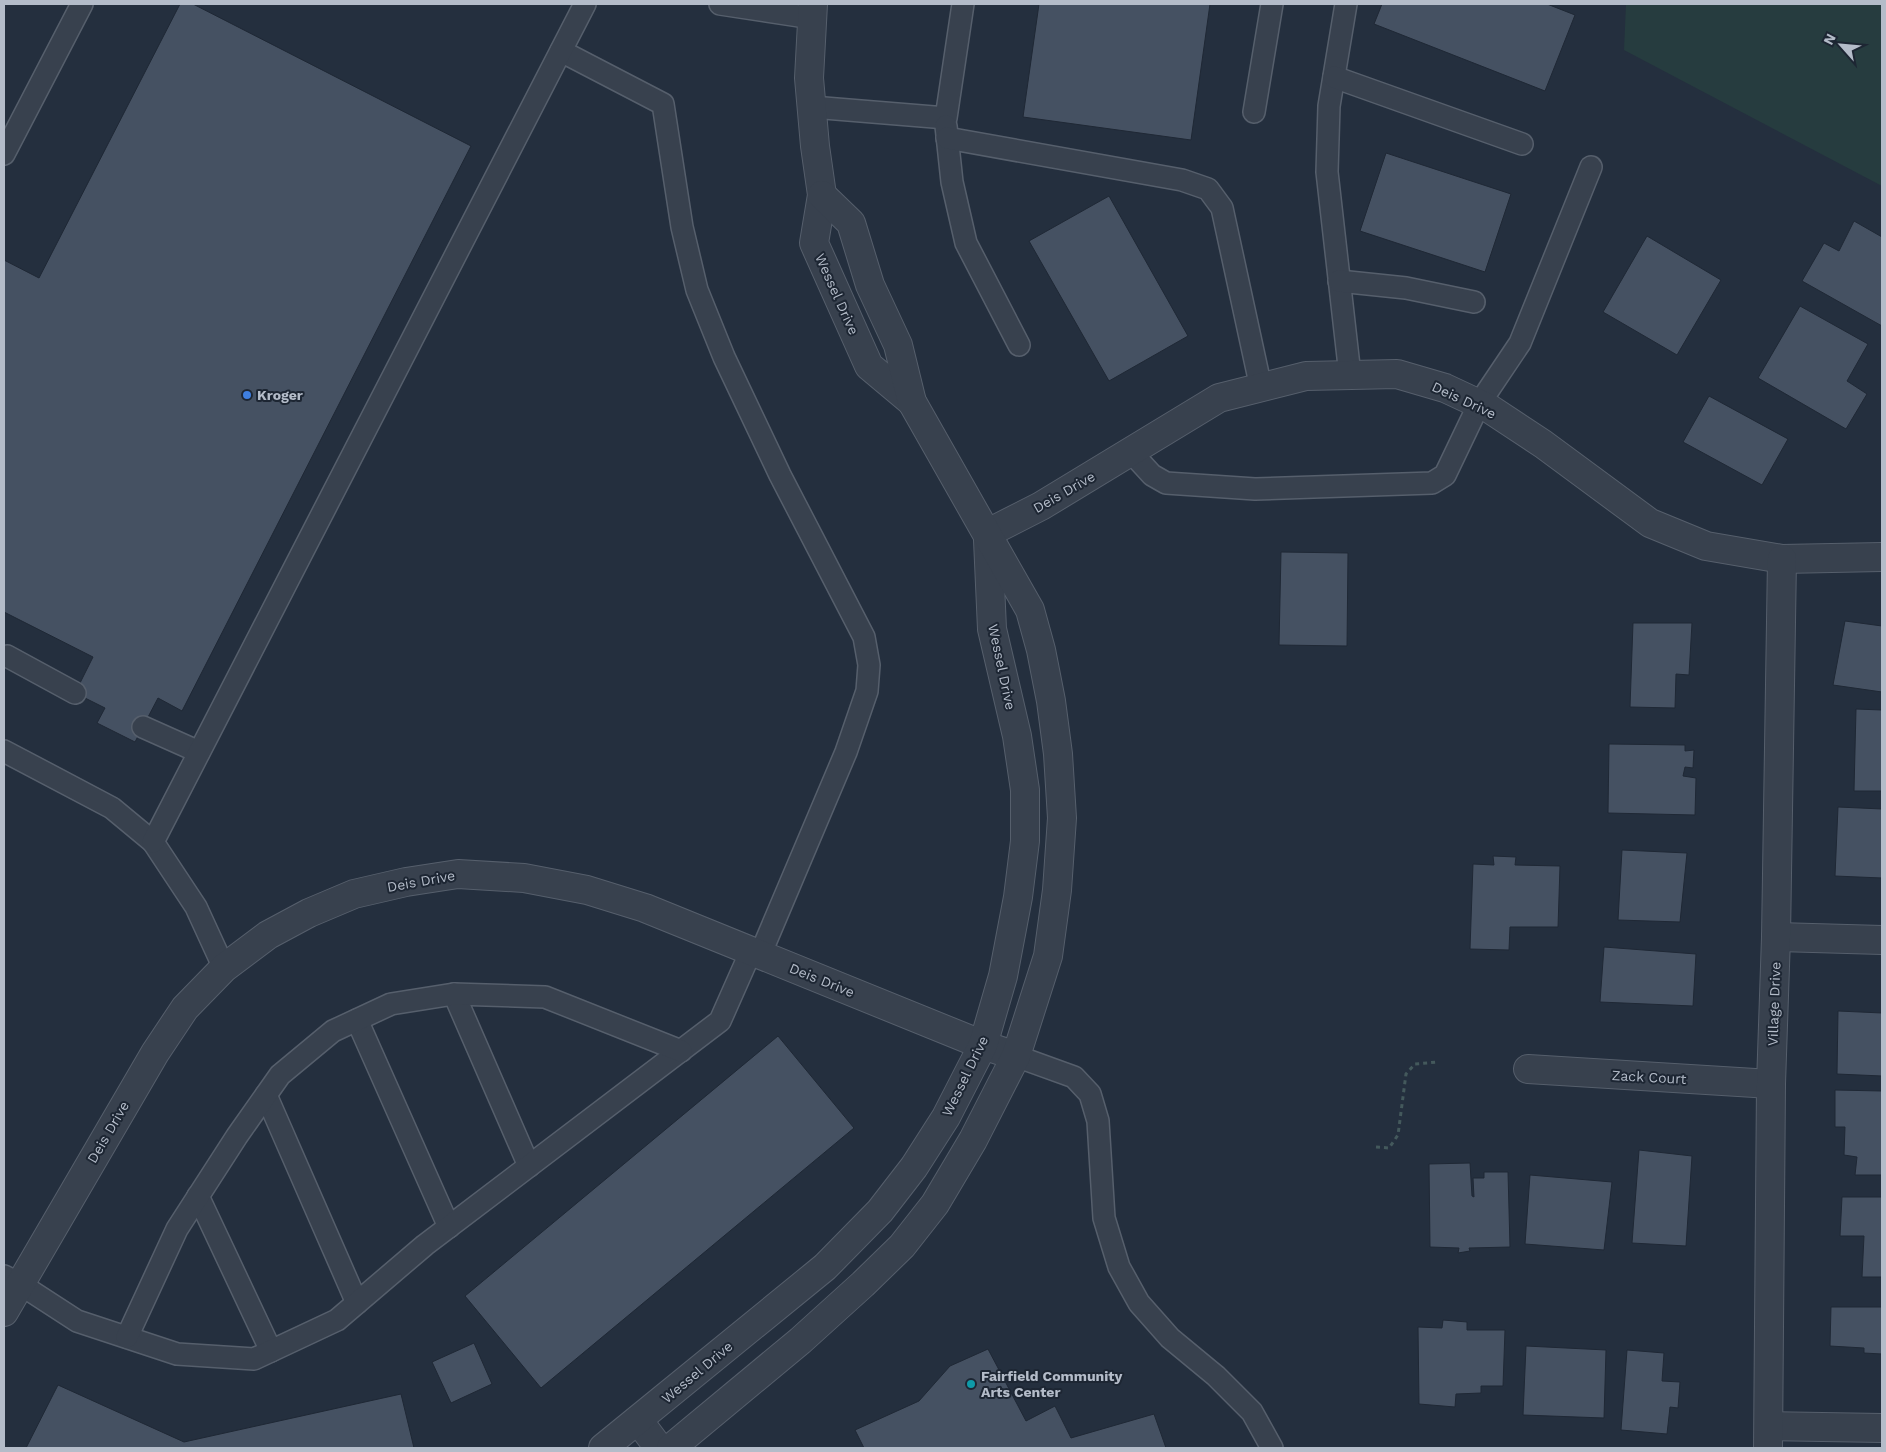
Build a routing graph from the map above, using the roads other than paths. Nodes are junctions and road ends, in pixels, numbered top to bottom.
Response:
1 (82, 4) edge
2 (585, 4) edge
3 (720, 4) edge
4 (963, 4) edge
5 (1272, 4) edge
6 (1346, 4) edge
7 (813, 11) edge
8 (561, 51) junction
9 (1334, 76) junction
10 (812, 107) junction
11 (1254, 112) dead end
12 (946, 128) junction
13 (1522, 144) dead end
14 (4, 154) edge
15 (1590, 167) dead end
16 (822, 195) junction
17 (1339, 282) junction
18 (1474, 302) dead end
19 (1019, 345) dead end
20 (1350, 375) junction
21 (1261, 388) junction
22 (912, 402) junction
23 (1479, 404) junction
24 (1131, 452) junction
25 (988, 534) junction
26 (1882, 557) edge
27 (1782, 560) junction
28 (8, 656) dead end
29 (75, 693) dead end
30 (143, 727) dead end
31 (4, 751) edge
32 (199, 752) junction
33 (153, 842) junction
34 (1776, 937) junction
35 (1882, 940) edge
36 (756, 953) junction
37 (224, 968) junction
38 (454, 994) junction
39 (357, 1020) junction
40 (983, 1045) junction
41 (682, 1051) junction
42 (1016, 1056) junction
43 (1528, 1070) dead end
44 (1771, 1084) junction
45 (266, 1095) junction
46 (529, 1166) junction
47 (198, 1196) junction
48 (449, 1227) junction
49 (12, 1280) edge
50 (357, 1303) junction
51 (4, 1312) edge
52 (127, 1338) junction
53 (271, 1351) junction
54 (638, 1420) junction
55 (1882, 1428) edge
56 (1769, 1437) edge
57 (603, 1448) edge
58 (659, 1448) edge
59 (671, 1448) edge
60 (1272, 1448) edge

1 - 14 lane
2 - 8 lane
3 - 7 lane
4 - 12 lane
5 - 11 lane
6 - 9 lane
7 - 10 street, Wessel Drive
8 - 32 lane
8 - 36 lane
9 - 13 lane
9 - 17 lane
10 - 12 lane
10 - 16 street, Wessel Drive
12 - 19 lane
12 - 21 lane
15 - 23 lane
16 - 22 street, Wessel Drive
16 - 22 street, Wessel Drive
17 - 18 lane
17 - 20 lane
20 - 21 street, Deis Drive
20 - 23 street, Deis Drive
21 - 24 street, Deis Drive
22 - 25 street, Wessel Drive
23 - 24 lane
23 - 27 street, Deis Drive
24 - 25 street, Deis Drive
25 - 40 street, Wessel Drive
25 - 42 street, Wessel Drive
26 - 27 street, Deis Drive
27 - 34 street, Village Drive
28 - 29 lane
30 - 32 lane
31 - 33 lane
32 - 33 lane
33 - 37 lane
34 - 35 street
34 - 44 street, Village Drive
36 - 37 street, Deis Drive
36 - 40 street, Deis Drive
36 - 41 lane
37 - 49 street, Deis Drive
38 - 39 lane
38 - 41 lane
38 - 46 lane
39 - 45 lane
39 - 48 lane
40 - 42 street, Deis Drive
40 - 54 street, Wessel Drive
41 - 46 lane
42 - 59 street, Wessel Drive
42 - 60 lane
43 - 44 street, Zack Court
44 - 56 street, Village Drive
45 - 47 lane
45 - 50 lane
46 - 48 lane
47 - 52 lane
47 - 53 lane
48 - 50 lane
49 - 51 street, Deis Drive
49 - 52 lane
50 - 53 lane
52 - 53 lane
54 - 57 street, Wessel Drive
54 - 58 street
55 - 56 street

